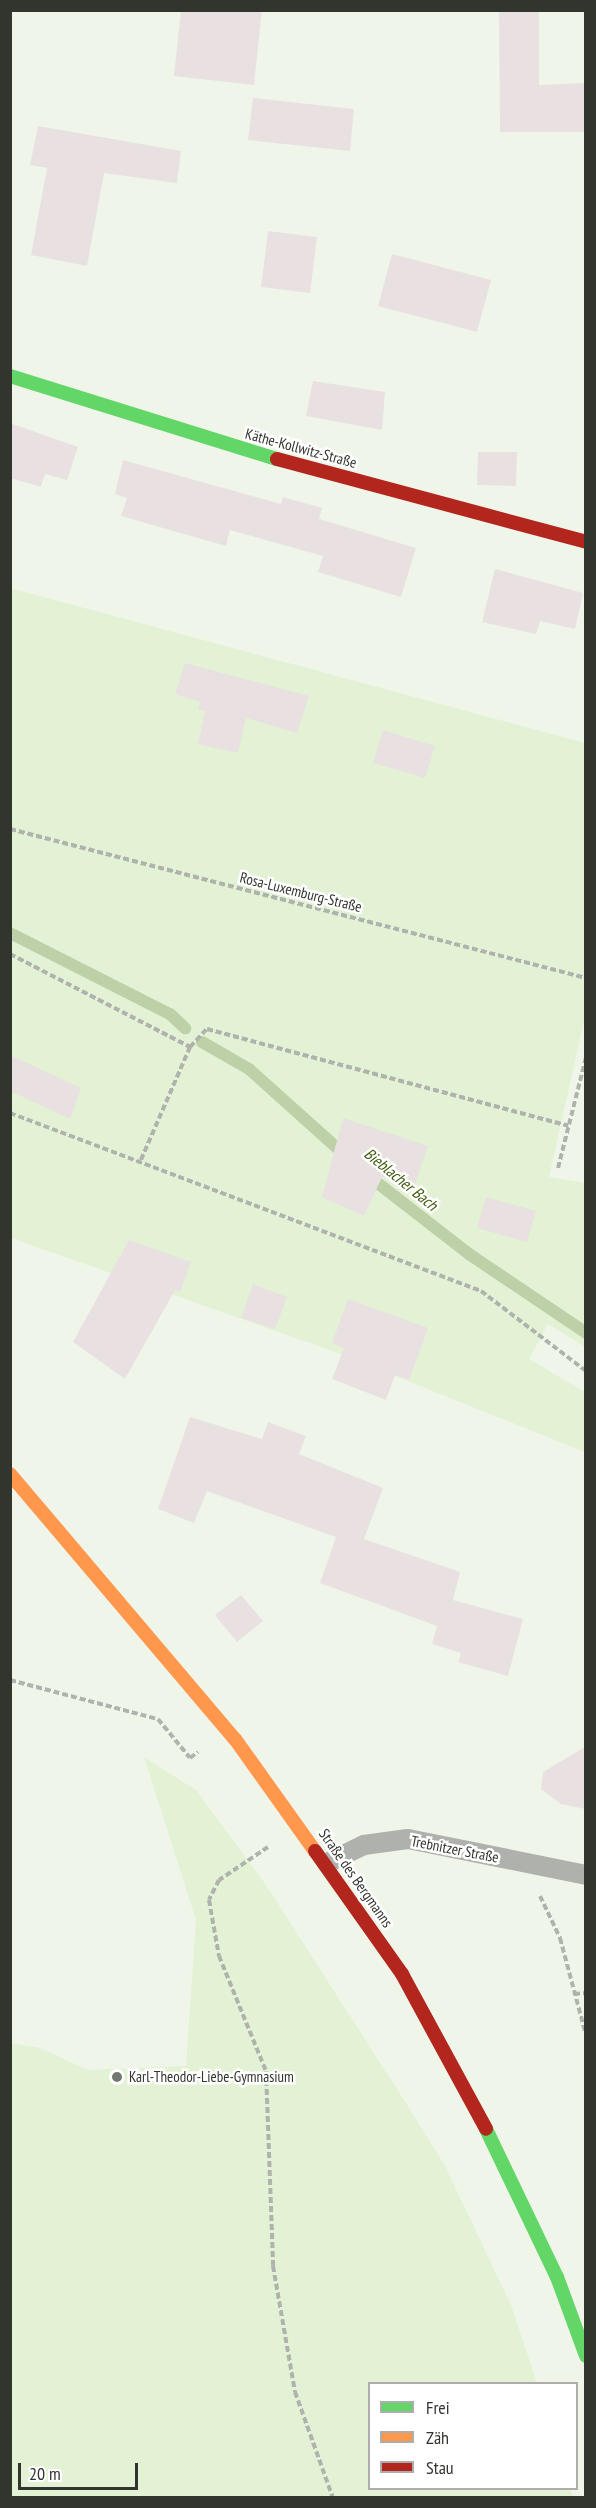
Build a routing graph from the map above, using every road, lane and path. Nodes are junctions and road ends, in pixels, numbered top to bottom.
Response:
1 (10, 376) edge
2 (585, 542) edge
3 (10, 829) edge
4 (10, 954) edge
5 (585, 978) edge
6 (190, 1047) junction
7 (585, 1057) edge
8 (10, 1113) edge
9 (568, 1126) junction
10 (140, 1162) junction
11 (558, 1168) dead end
12 (585, 1371) edge
13 (10, 1474) edge
14 (10, 1680) edge
15 (227, 1729) junction
16 (262, 1852) dead end
17 (327, 1863) junction
18 (585, 1875) edge
19 (537, 1892) dead end
20 (585, 1993) edge
21 (574, 1994) junction
22 (585, 2035) edge
23 (585, 2356) edge
24 (333, 2498) edge

1 - 2 main road, Käthe-Kollwitz-Straße
3 - 5 path, Rosa-Luxemburg-Straße
4 - 6 path
6 - 9 path
6 - 10 path
7 - 9 path
8 - 10 path
9 - 11 path
10 - 12 path
13 - 15 main road, Straße des Bergmanns
14 - 15 path
15 - 17 main road, Straße des Bergmanns
16 - 24 path
17 - 18 lane, Trebnitzer Straße
17 - 23 main road, Straße des Bergmanns
19 - 21 path
20 - 21 path
21 - 22 path

